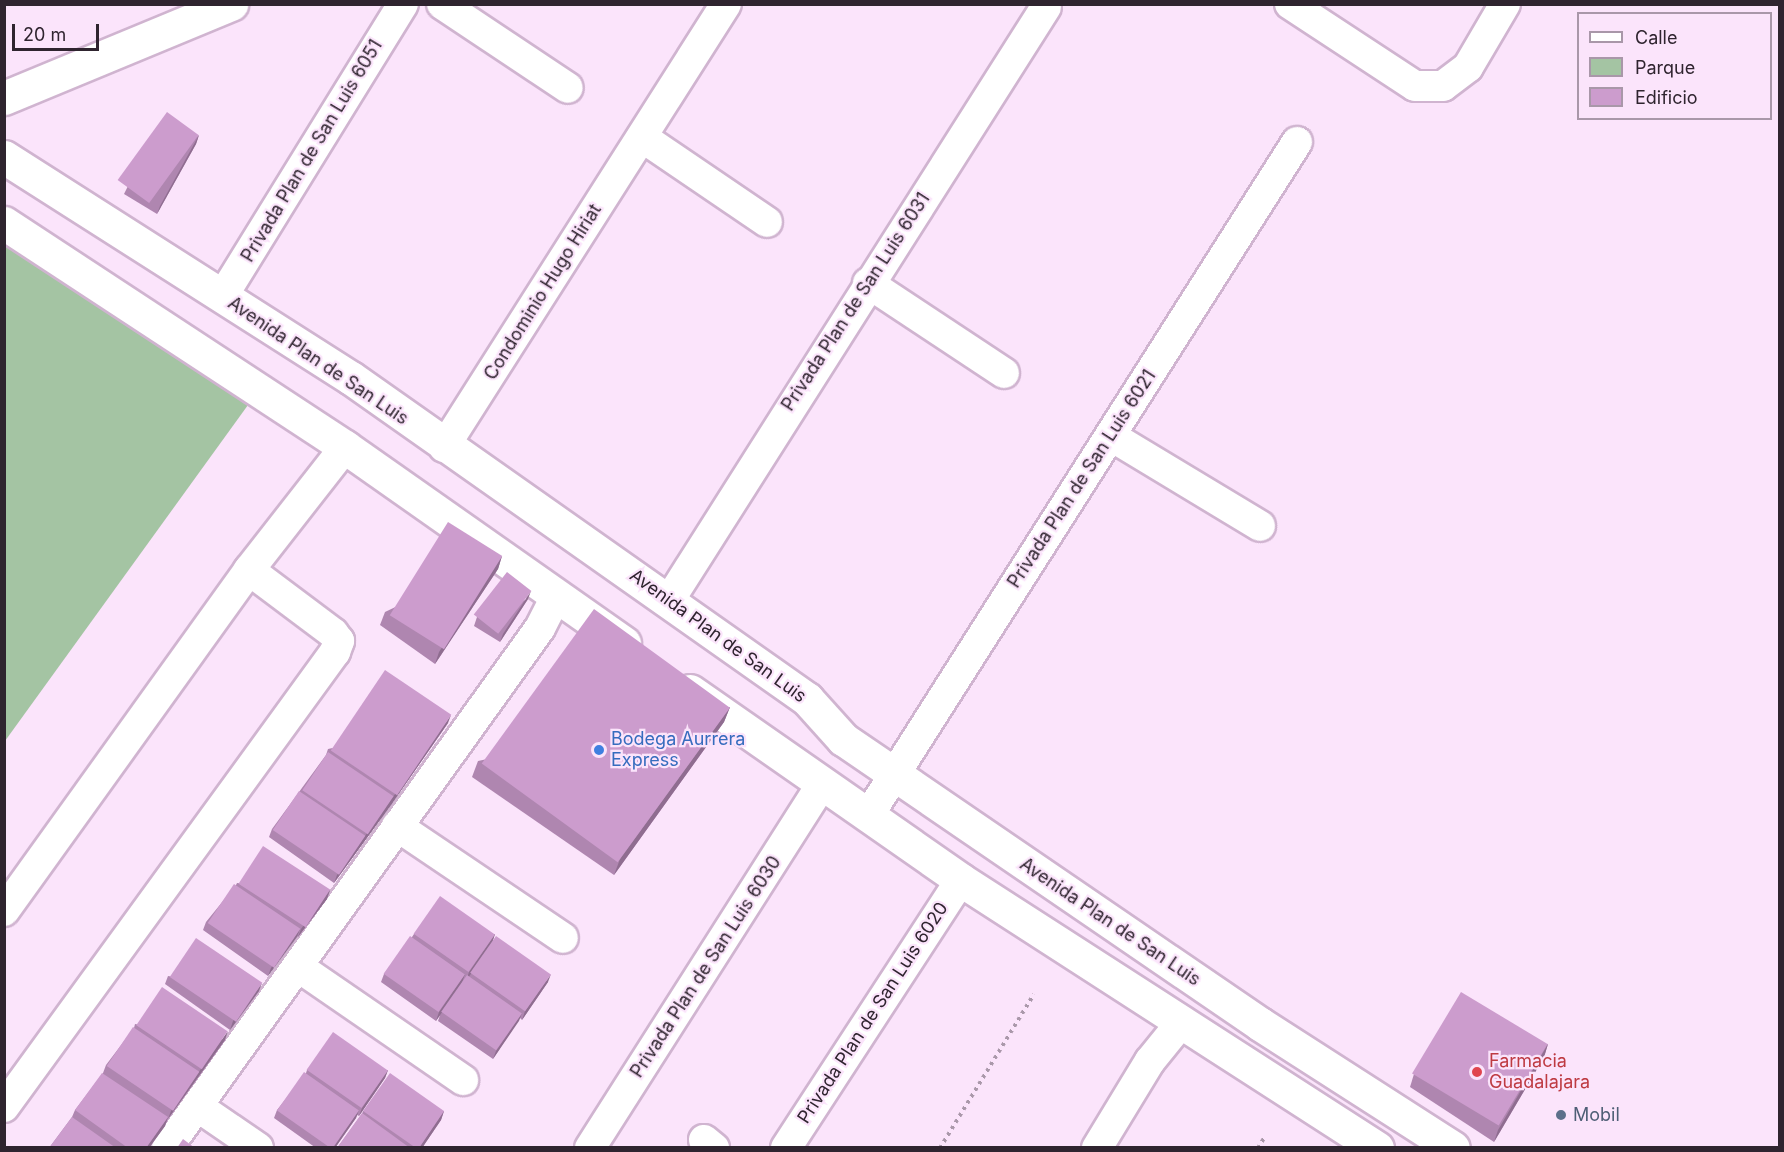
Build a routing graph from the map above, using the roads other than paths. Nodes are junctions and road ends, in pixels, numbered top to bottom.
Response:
1 (231, 4) edge
2 (402, 4) edge
3 (442, 4) edge
4 (726, 4) edge
5 (1290, 4) edge
6 (1505, 4) edge
7 (1046, 7) dead end
8 (568, 88) dead end
9 (4, 98) edge
10 (642, 136) junction
11 (1297, 142) dead end
12 (4, 157) edge
13 (767, 222) dead end
14 (4, 223) edge
15 (868, 283) junction
16 (222, 297) junction
17 (1005, 373) dead end
18 (1111, 436) junction
19 (345, 447) junction
20 (444, 447) junction
21 (1260, 526) dead end
22 (249, 570) junction
23 (557, 595) junction
24 (670, 599) junction
25 (895, 773) junction
26 (821, 786) junction
27 (868, 816) junction
28 (397, 826) junction
29 (961, 880) junction
30 (4, 910) edge
31 (563, 938) dead end
32 (300, 968) junction
33 (1180, 1024) junction
34 (463, 1080) dead end
35 (197, 1106) junction
36 (4, 1107) edge
37 (167, 1148) edge
38 (258, 1148) edge
39 (590, 1148) edge
40 (786, 1148) edge
41 (1097, 1148) edge
42 (1377, 1148) edge
43 (1453, 1148) edge

1 - 9 street
2 - 16 street, Privada Plan de San Luis 6051
3 - 8 street
4 - 10 street, Condominio Hugo Hiriat
5 - 6 street
7 - 15 street, Privada Plan de San Luis 6031
10 - 13 street
10 - 20 street, Condominio Hugo Hiriat
11 - 18 street, Privada Plan de San Luis 6021
12 - 16 street, Avenida Plan de San Luis
14 - 19 street
15 - 17 street
15 - 24 street, Privada Plan de San Luis 6031
16 - 20 street, Avenida Plan de San Luis
18 - 21 street
18 - 25 street, Privada Plan de San Luis 6021
19 - 22 street
19 - 23 street
20 - 24 street, Avenida Plan de San Luis
22 - 30 street
22 - 36 street
23 - 26 street
23 - 28 street
24 - 25 street, Avenida Plan de San Luis
25 - 27 street, Privada Plan de San Luis 6021
25 - 43 street, Avenida Plan de San Luis
26 - 27 street
26 - 39 street, Privada Plan de San Luis 6030
27 - 29 street
28 - 31 street
28 - 32 street
29 - 33 street
29 - 40 street, Privada Plan de San Luis 6020
32 - 34 street
32 - 35 street
33 - 41 street
33 - 42 street
35 - 37 street
35 - 38 street

